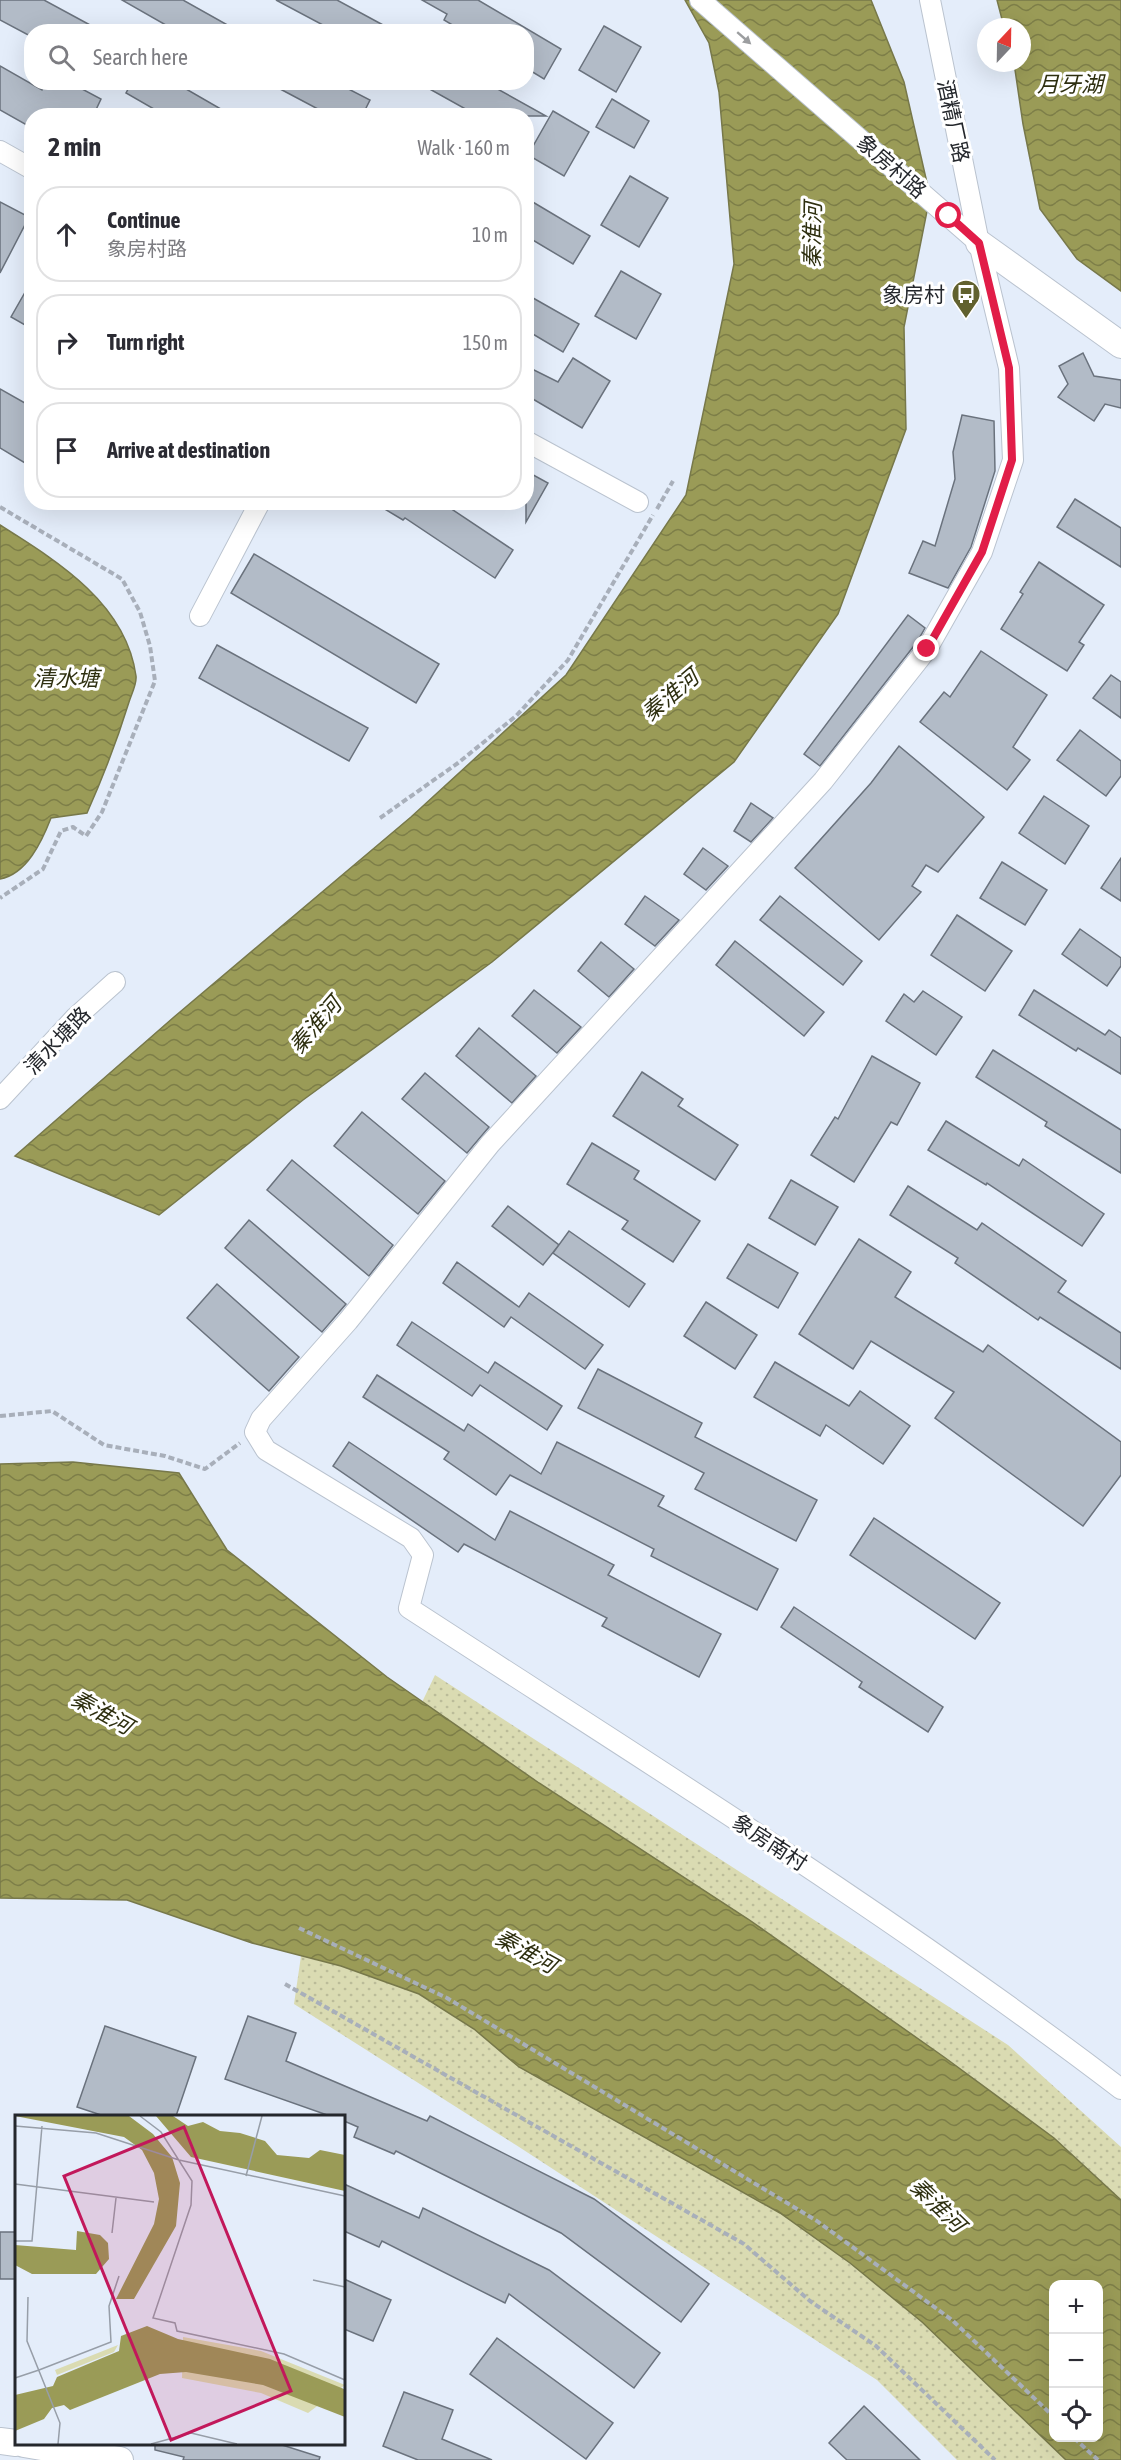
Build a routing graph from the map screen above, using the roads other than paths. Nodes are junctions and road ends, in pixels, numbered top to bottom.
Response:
1 (700, 0) edge
2 (930, 0) edge
3 (0, 151) edge
4 (24, 164) edge
5 (979, 243) junction
6 (1121, 345) edge
7 (534, 445) edge
8 (638, 502) dead end
9 (256, 510) edge
10 (200, 616) dead end
11 (115, 982) dead end
12 (0, 1099) edge
13 (409, 1608) joint
14 (1121, 2089) edge
15 (0, 2441) edge
16 (15, 2443) edge
17 (30, 2445) edge
18 (120, 2460) edge

1 -> 5 street, 象房村路
2 - 5 street, 酒精厂路
3 - 4 street
5 - 6 street, 象房村路
5 - 13 street, 酒精厂路
7 - 8 street
9 - 10 street
11 - 12 street, 清水塘路
13 - 14 street, 象房南村
15 - 16 street
17 - 18 street

